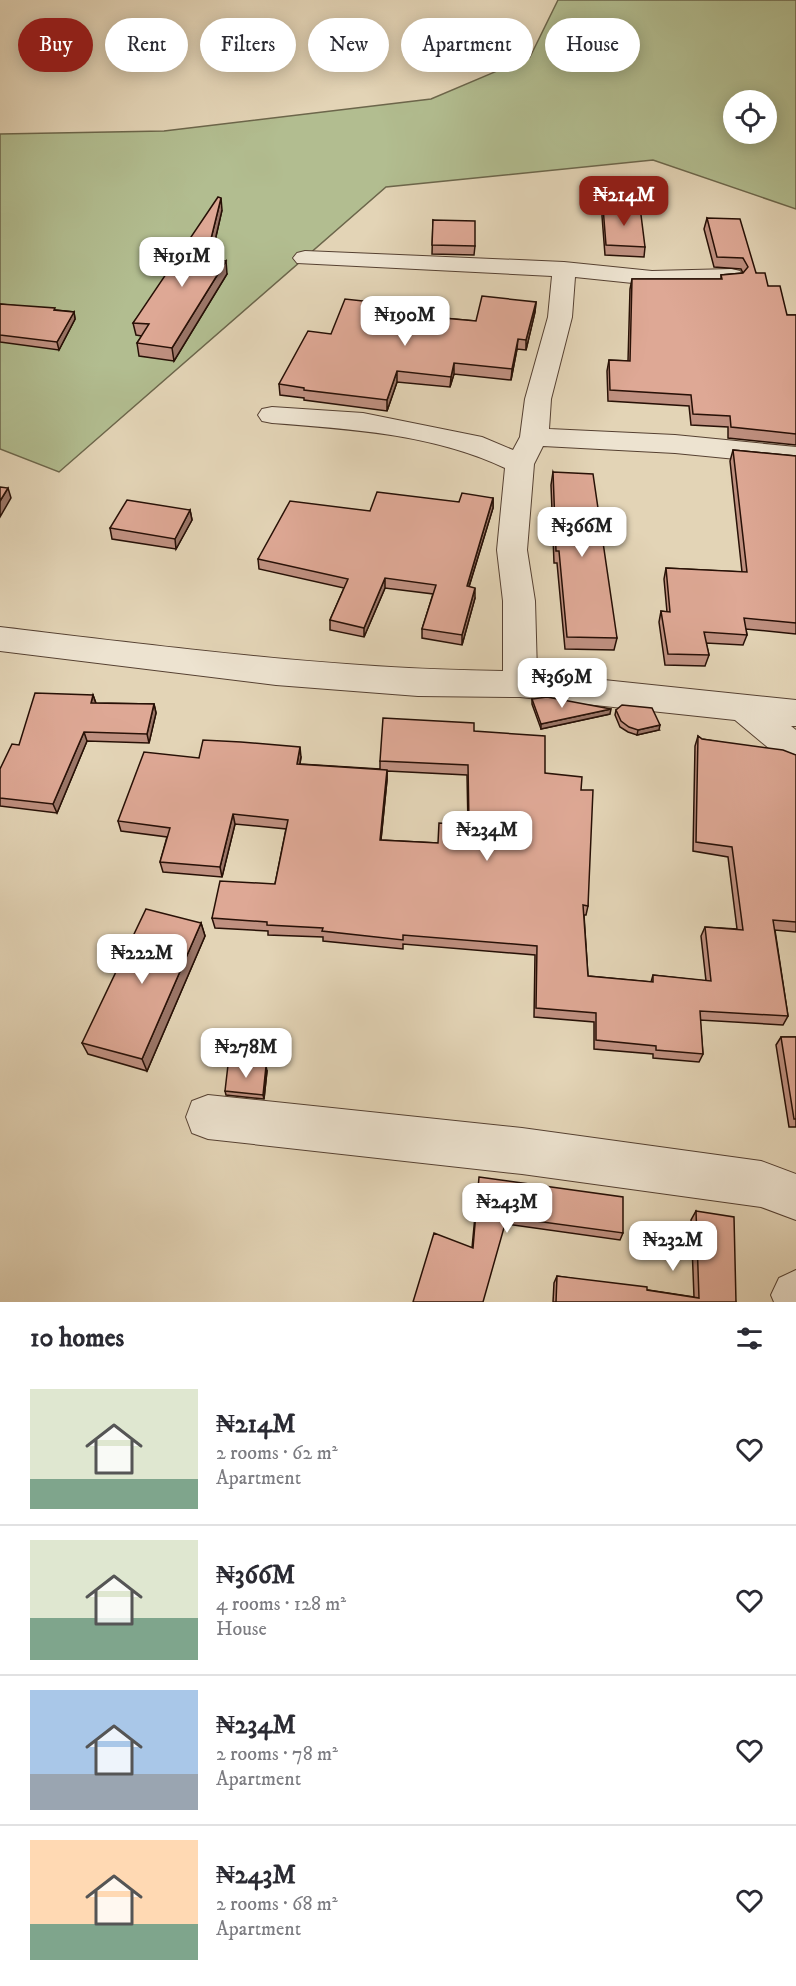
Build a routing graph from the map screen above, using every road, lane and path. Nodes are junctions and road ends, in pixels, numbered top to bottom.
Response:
1 (305, 258) dead end
2 (564, 269) junction
3 (732, 276) edge
4 (272, 415) dead end
5 (534, 437) junction
6 (796, 456) edge
7 (520, 464) junction
8 (0, 639) edge
9 (520, 684) junction
10 (743, 707) junction
11 (796, 713) edge
12 (796, 750) edge
13 (208, 1117) dead end
14 (796, 1197) edge

1 - 2 street
2 - 3 street
2 - 5 street
4 - 7 street
5 - 6 street
5 - 7 street
7 - 9 street
8 - 9 street
9 - 10 street
10 - 11 street
10 - 12 street
13 - 14 street

